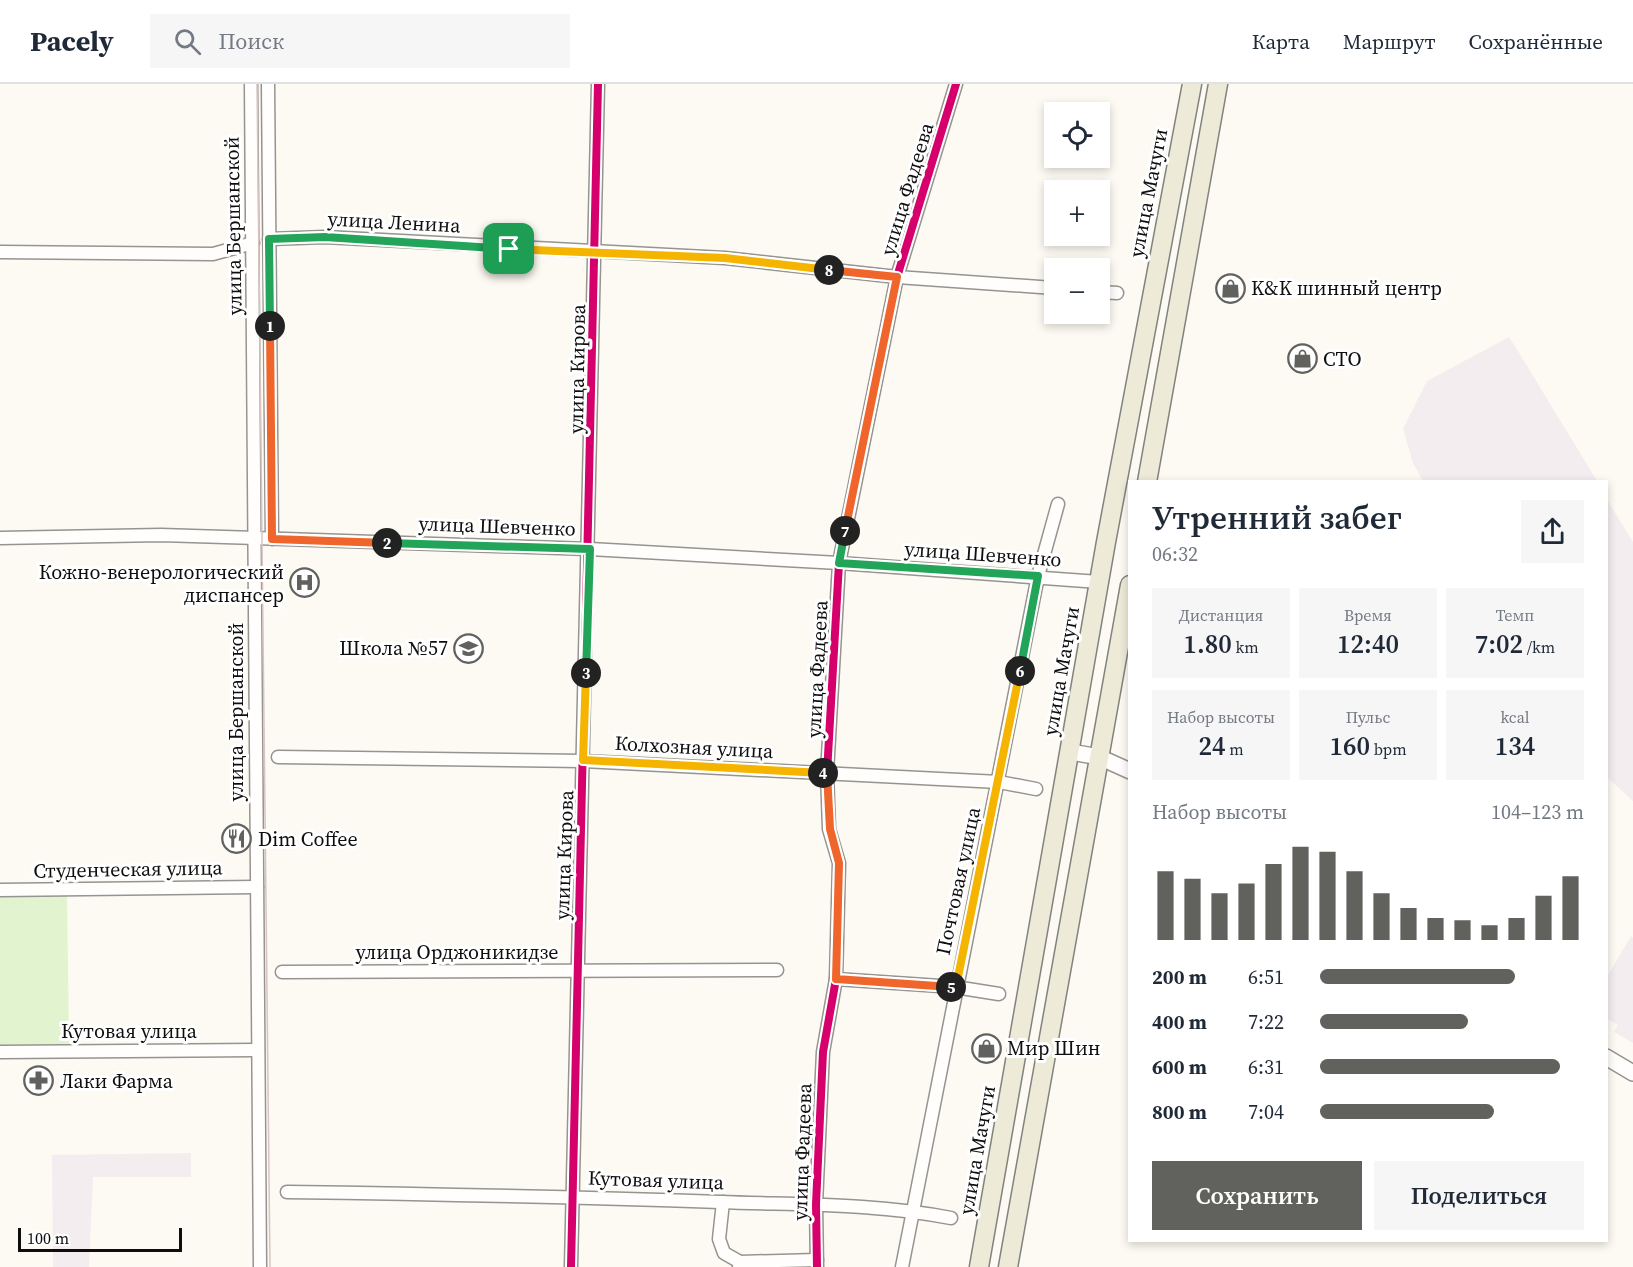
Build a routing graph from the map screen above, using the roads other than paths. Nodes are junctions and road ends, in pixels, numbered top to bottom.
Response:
1 (250, 84) edge
2 (267, 84) edge
3 (598, 84) edge
4 (956, 84) edge
5 (1191, 84) edge
6 (1218, 84) edge
7 (269, 239) junction
8 (253, 243) junction
9 (0, 252) edge
10 (596, 253) junction
11 (897, 277) junction
12 (1044, 287) edge
13 (1110, 293) edge
14 (1117, 293) dead end
15 (1124, 449) junction
16 (1152, 451) junction
17 (1147, 480) edge
18 (1058, 504) dead end
19 (0, 537) edge
20 (254, 539) junction
21 (272, 539) junction
22 (590, 549) junction
23 (839, 563) junction
24 (1038, 576) junction
25 (1099, 582) junction
26 (1128, 596) edge
27 (1071, 752) junction
28 (278, 757) dead end
29 (1099, 757) junction
30 (583, 760) junction
31 (1128, 770) edge
32 (827, 773) junction
33 (999, 782) junction
34 (1036, 789) dead end
35 (257, 887) junction
36 (0, 890) edge
37 (777, 970) dead end
38 (577, 971) junction
39 (282, 972) dead end
40 (836, 979) junction
41 (956, 987) junction
42 (999, 994) dead end
43 (258, 1050) junction
44 (0, 1052) edge
45 (1608, 1058) edge
46 (1633, 1073) edge
47 (287, 1192) dead end
48 (572, 1196) junction
49 (723, 1202) junction
50 (816, 1204) junction
51 (914, 1210) junction
52 (951, 1218) dead end
53 (817, 1263) edge
54 (740, 1264) edge
55 (780, 1264) edge
56 (260, 1267) edge
57 (571, 1267) edge
58 (902, 1267) edge
59 (979, 1267) edge
60 (1008, 1267) edge

1 - 8 street, улица Бершанской
2 - 7 street, улица Бершанской
3 - 10 street, улица Кирова
4 - 11 street, улица Фадеева
5 - 15 main road, улица Мачуги
6 - 16 main road
7 - 10 street, улица Ленина
7 - 21 street, улица Бершанской
8 - 9 street
8 - 20 street, улица Бершанской
10 - 11 street, улица Ленина
10 - 22 street, улица Кирова
11 - 12 street, улица Ленина
11 - 23 street, улица Фадеева
13 - 14 street
15 - 16 main road
15 - 25 main road, улица Мачуги
16 - 17 main road
18 - 24 street, Почтовая улица
19 - 20 street, улица Шевченко
20 - 21 street, улица Шевченко
20 - 35 street, улица Бершанской
21 - 22 street, улица Шевченко
22 - 23 street, улица Шевченко
22 - 30 street, улица Кирова
23 - 24 street, улица Шевченко
23 - 32 street, улица Фадеева
24 - 25 street, улица Шевченко
24 - 33 street, Почтовая улица
25 - 27 main road, улица Мачуги
26 - 29 main road
27 - 29 street
27 - 59 main road, улица Мачуги
28 - 30 street, Колхозная улица
29 - 31 street
29 - 60 main road
30 - 32 street, Колхозная улица
30 - 38 street, улица Кирова
32 - 33 street, Колхозная улица
32 - 40 street, улица Фадеева
33 - 34 street, Колхозная улица
33 - 41 street, Почтовая улица
35 - 36 street, Студенческая улица
35 - 43 street, улица Бершанской
37 - 38 street, улица Орджоникидзе
38 - 39 street, улица Орджоникидзе
38 - 48 street, улица Кирова
40 - 41 street
40 - 50 street, улица Фадеева
41 - 42 street
41 - 51 street, Почтовая улица
43 - 44 street, Кутовая улица
43 - 56 street, улица Бершанской
45 - 46 street
47 - 48 street, Кутовая улица
48 - 49 street, Кутовая улица
48 - 57 street, улица Кирова
49 - 50 street, Кутовая улица
49 - 54 street
50 - 51 street, Кутовая улица
50 - 53 street, улица Фадеева
51 - 52 street, Кутовая улица
51 - 58 street, Почтовая улица
53 - 55 street
54 - 55 street

